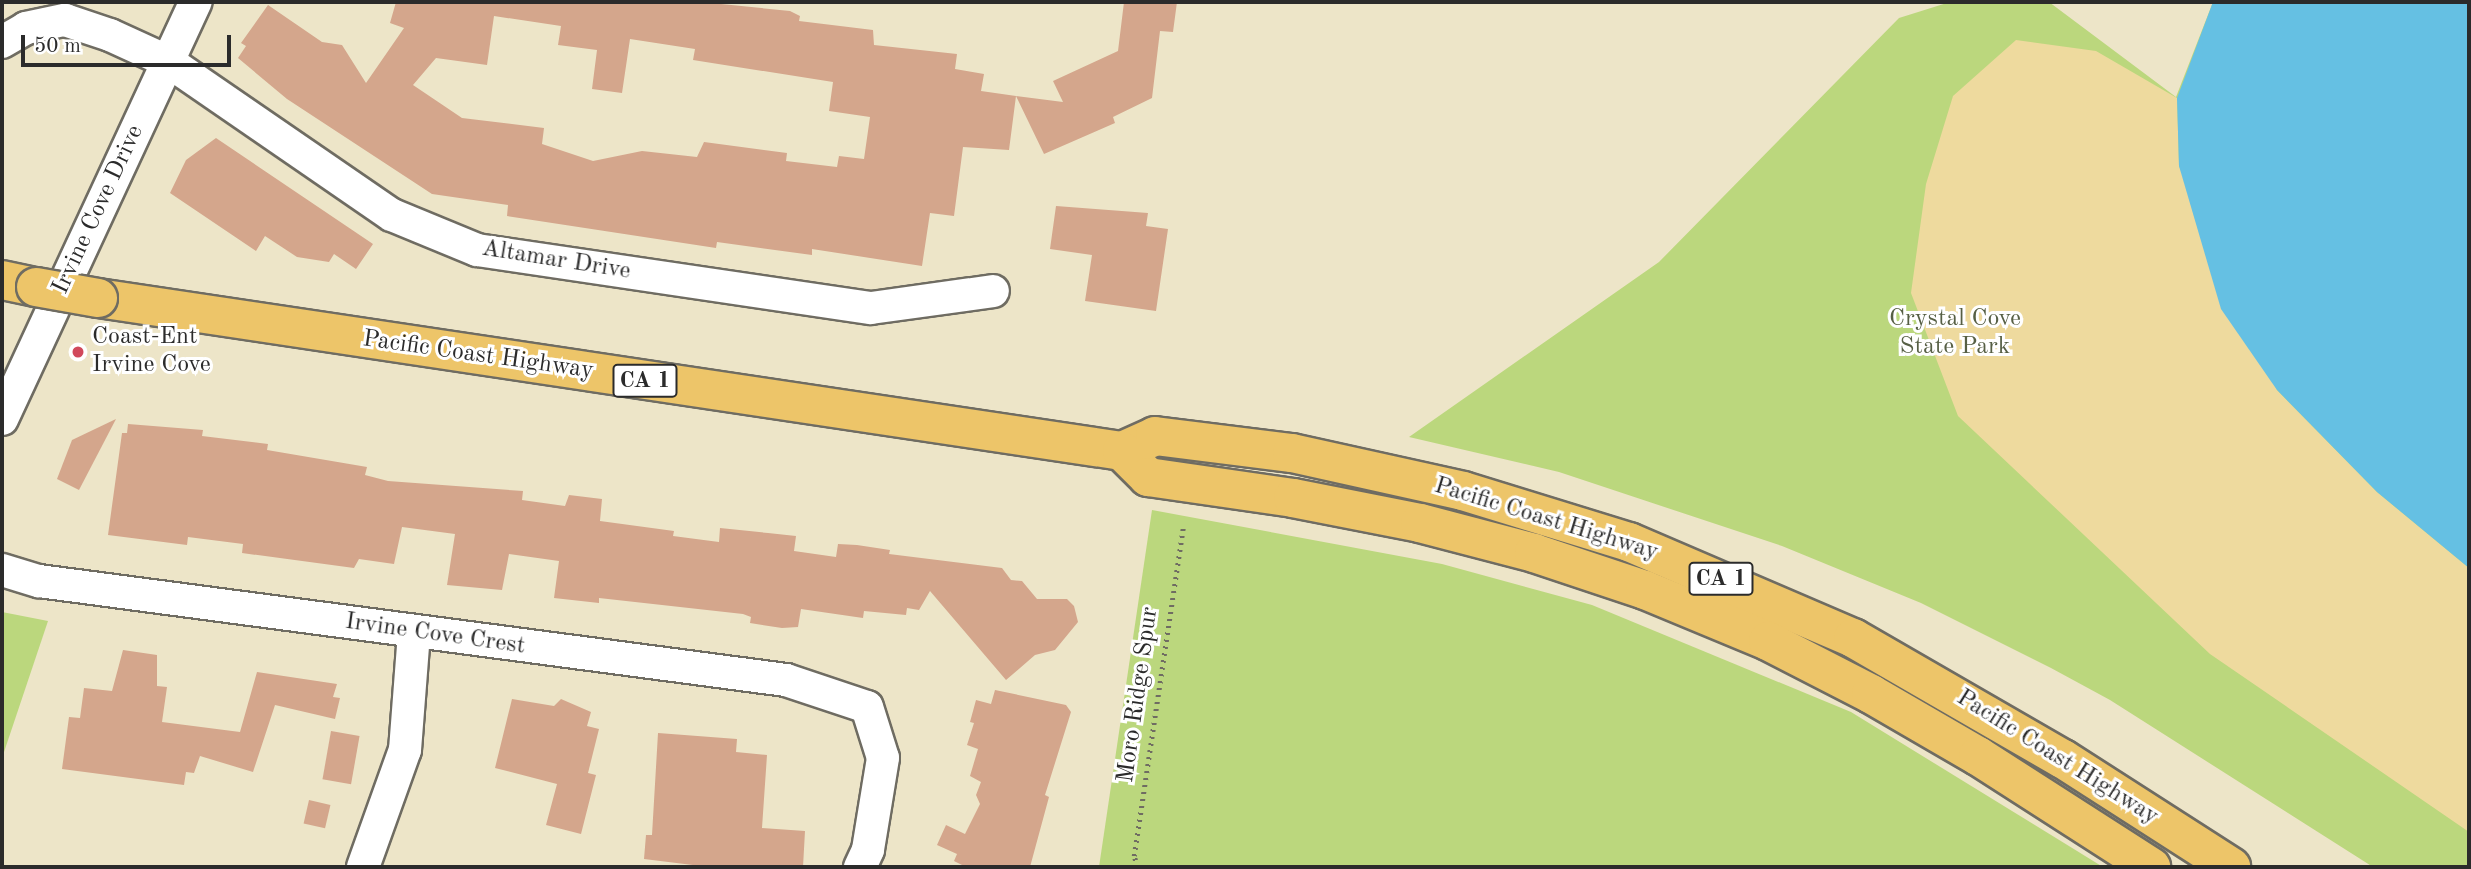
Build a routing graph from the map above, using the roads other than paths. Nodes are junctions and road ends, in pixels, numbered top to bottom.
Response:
1 (196, 2) edge
2 (2, 42) edge
3 (169, 62) junction
4 (15, 279) edge
5 (993, 291) dead end
6 (2, 419) edge
7 (1122, 451) junction
8 (2, 570) edge
9 (414, 633) junction
10 (363, 867) edge
11 (860, 867) edge
12 (2151, 867) edge
13 (2231, 867) edge

1 - 3 street, Irvine Cove Drive
2 - 3 street, Altamar Drive
3 - 5 street, Altamar Drive
3 - 6 street, Irvine Cove Drive
4 - 7 highway, Pacific Coast Highway / CA 1, bridge
7 - 12 highway, Pacific Coast Highway / CA 1
7 - 13 highway, Pacific Coast Highway / CA 1
8 - 9 street, Irvine Cove Crest
9 - 10 street
9 - 11 street, Irvine Cove Crest

